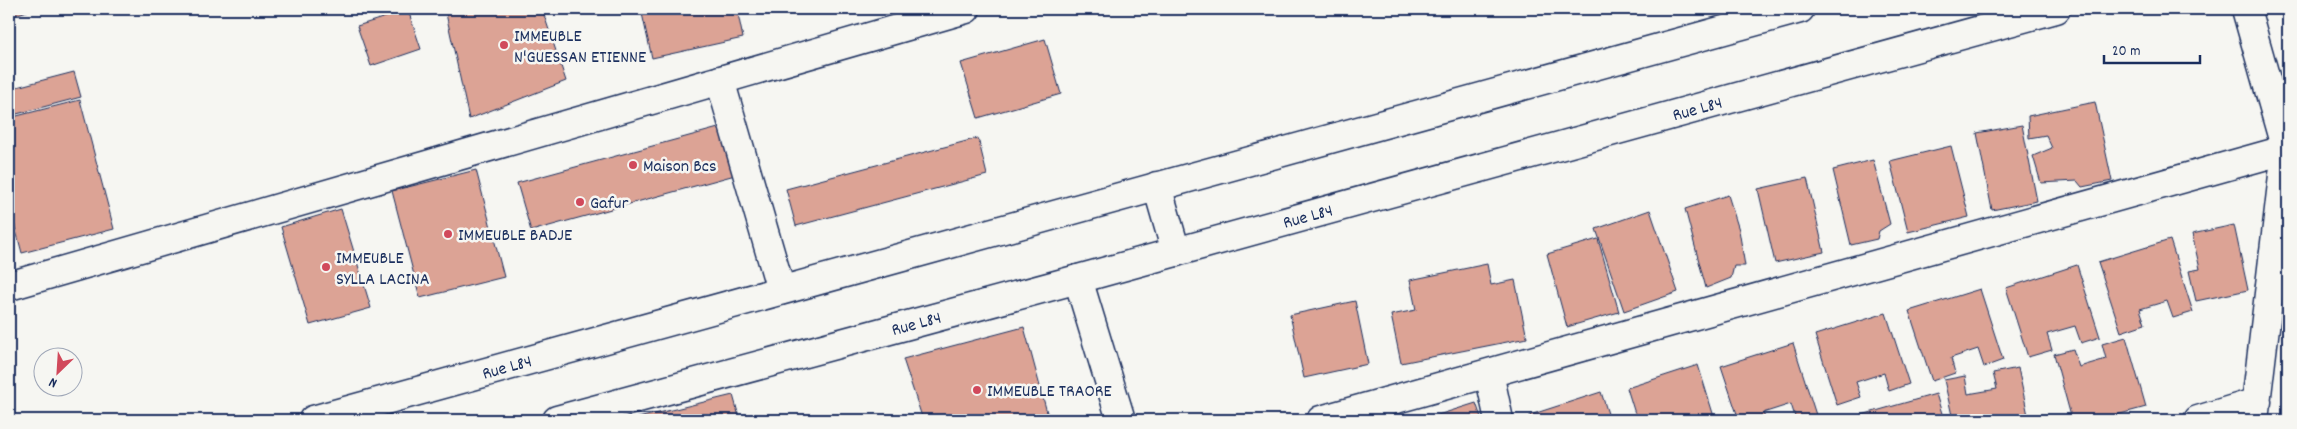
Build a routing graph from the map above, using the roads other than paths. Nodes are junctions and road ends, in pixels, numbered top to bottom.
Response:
1 (966, 9) edge
2 (1800, 9) edge
3 (2056, 9) edge
4 (2246, 9) edge
5 (720, 80) junction
6 (2287, 149) edge
7 (1157, 186) junction
8 (1176, 252) junction
9 (1078, 279) junction
10 (9, 286) edge
11 (781, 290) junction
12 (1489, 373) junction
13 (2256, 411) edge
14 (313, 420) edge
15 (557, 420) edge
16 (1121, 420) edge
17 (1321, 420) edge
18 (1499, 420) edge
19 (2198, 420) edge

1 - 5 main road
2 - 7 main road, Rue L84
3 - 8 main road, Rue L84
4 - 6 main road
5 - 10 main road
5 - 11 main road
6 - 12 main road
6 - 13 main road
7 - 8 main road
7 - 11 main road, Rue L84
8 - 9 main road, Rue L84
9 - 15 main road, Rue L84
9 - 16 main road
11 - 14 main road, Rue L84
12 - 17 main road
12 - 18 main road
13 - 19 main road

